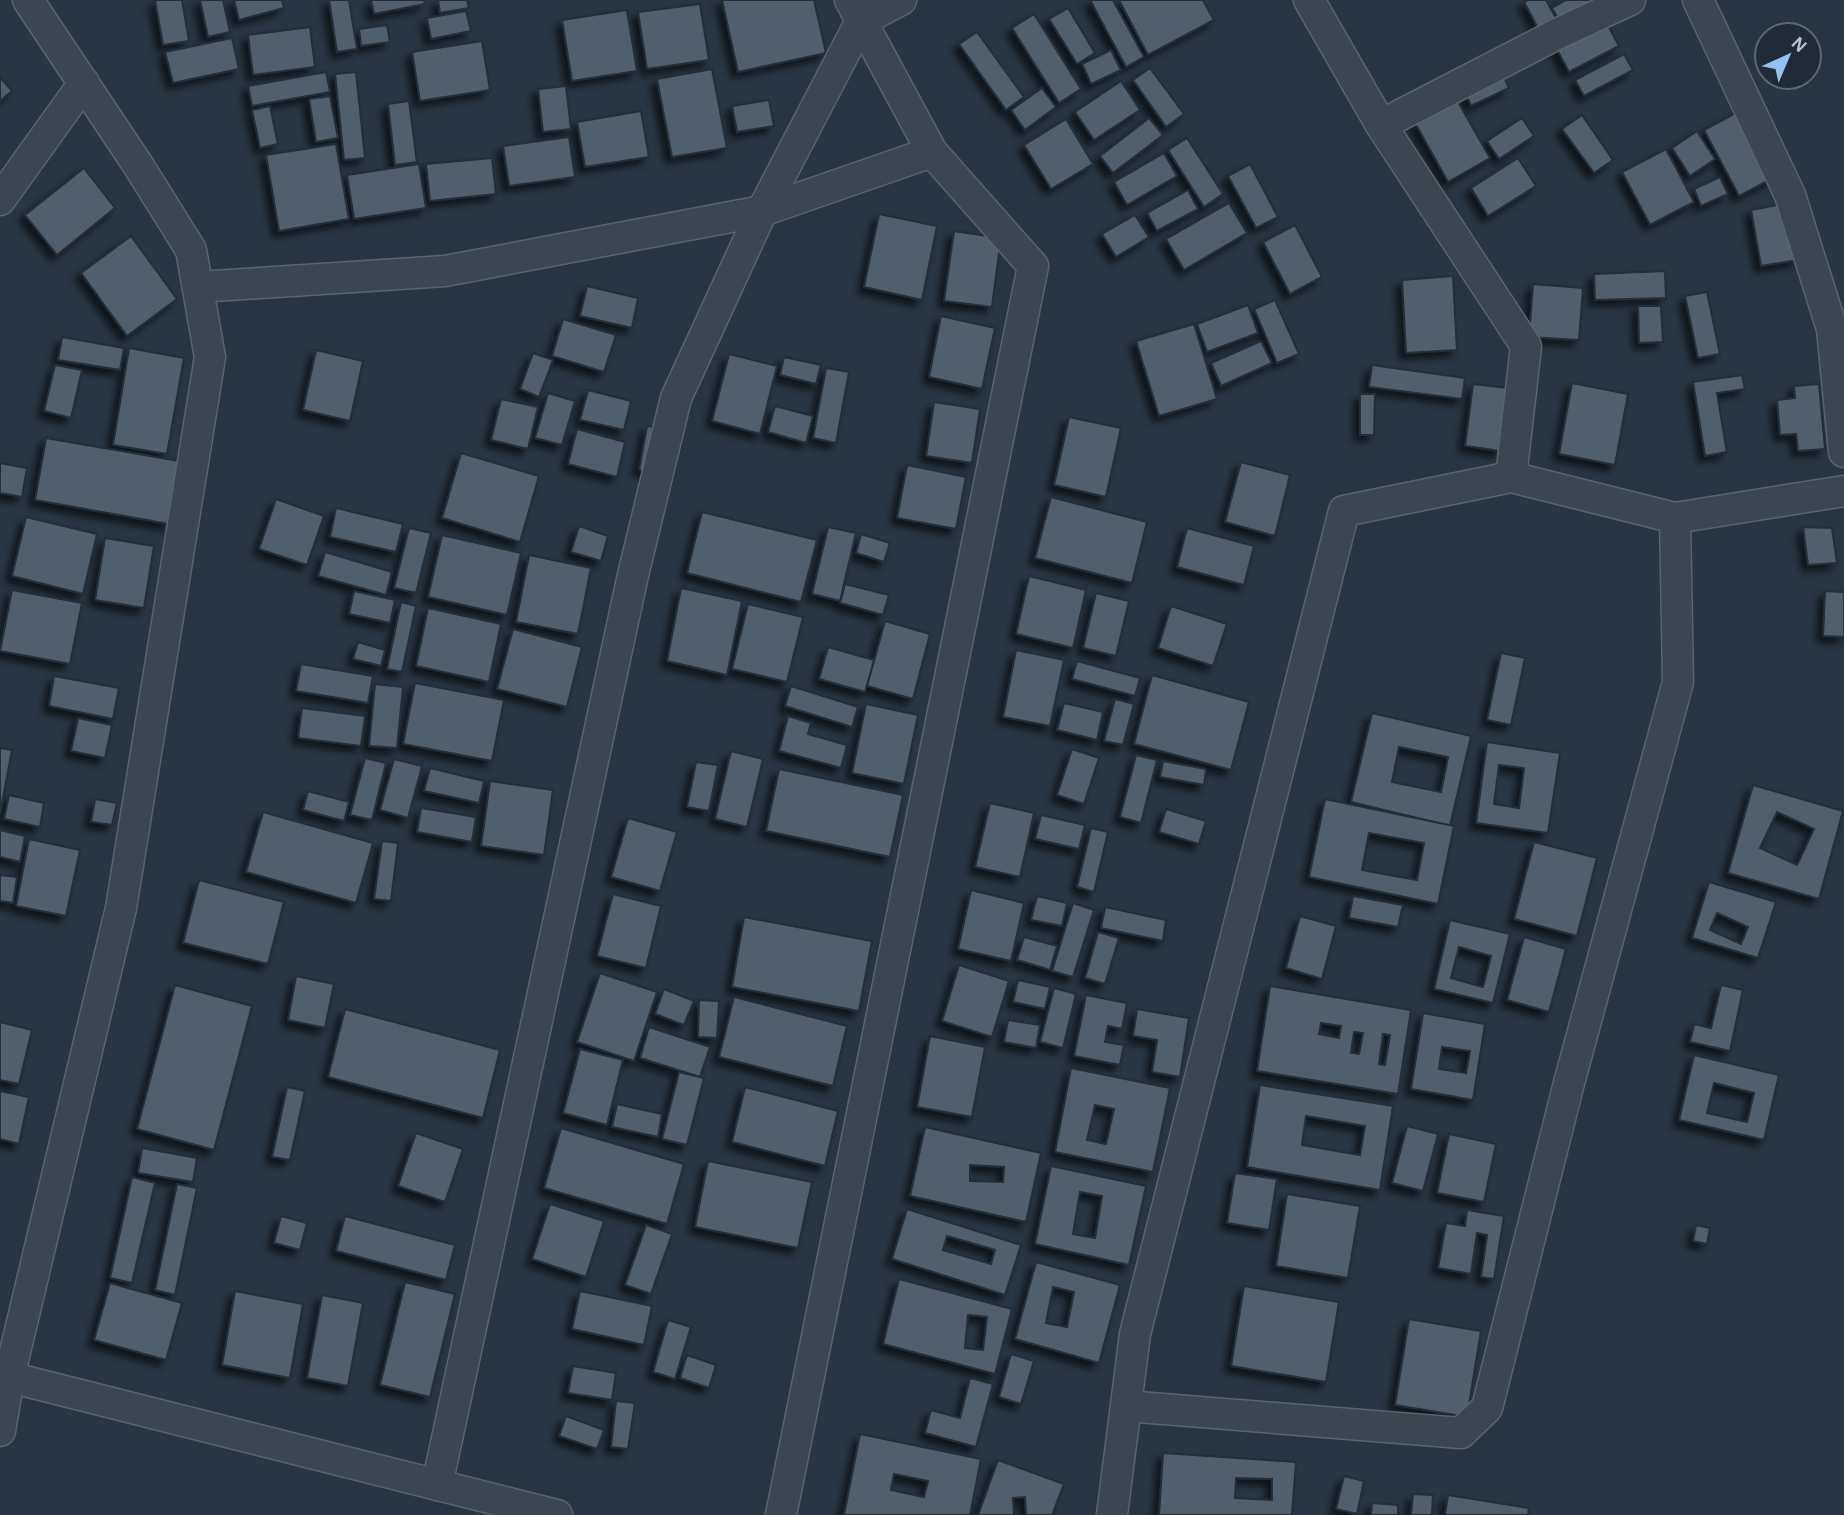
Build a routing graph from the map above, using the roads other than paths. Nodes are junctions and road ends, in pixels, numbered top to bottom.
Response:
1 (28, 0) edge
2 (901, 0) edge
3 (1309, 0) edge
4 (1630, 0) edge
5 (1698, 0) edge
6 (856, 11) edge
7 (84, 83) junction
8 (1381, 125) junction
9 (932, 152) junction
10 (0, 200) edge
11 (762, 211) junction
12 (198, 287) junction
13 (1844, 452) edge
14 (1844, 459) edge
15 (1511, 477) junction
16 (1833, 492) edge
17 (1675, 518) junction
18 (9, 1377) junction
19 (1126, 1406) junction
20 (0, 1431) edge
21 (437, 1485) junction
22 (557, 1515) edge
23 (781, 1515) edge
24 (1112, 1515) edge

1 - 7 street
2 - 6 street
3 - 8 street
4 - 8 street
5 - 13 street
6 - 9 street
6 - 11 street
7 - 10 street
7 - 12 street
8 - 15 street
9 - 11 street
9 - 23 street
11 - 12 street
11 - 21 street
12 - 18 street
14 - 16 street
15 - 17 street
15 - 19 street
16 - 17 street
17 - 19 street
18 - 20 street
18 - 21 street
19 - 24 street
21 - 22 street

